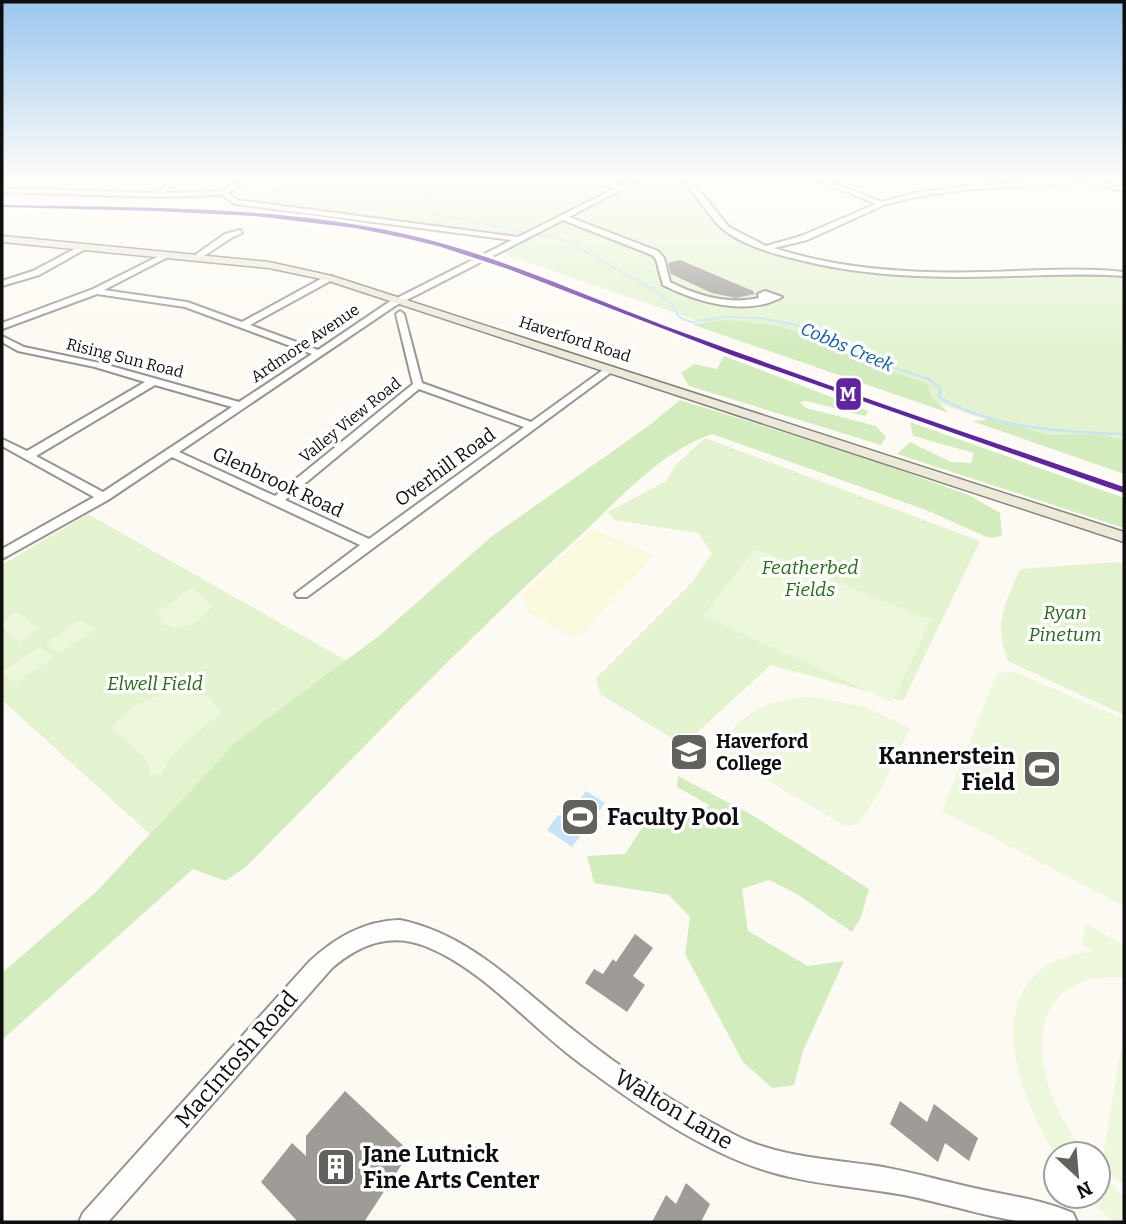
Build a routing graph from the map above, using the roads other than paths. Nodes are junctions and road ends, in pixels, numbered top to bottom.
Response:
1 (228, 236) edge
2 (496, 236) edge
3 (524, 236) edge
4 (616, 236) edge
5 (744, 236) edge
6 (810, 236) edge
7 (518, 239) junction
8 (5, 241) edge
9 (85, 247) junction
10 (768, 247) junction
11 (165, 255) junction
12 (195, 258) junction
13 (1124, 274) edge
14 (329, 278) junction
15 (2, 284) edge
16 (96, 291) junction
17 (765, 299) dead end
18 (397, 301) junction
19 (417, 307) junction
20 (380, 311) junction
21 (400, 314) junction
22 (2, 326) edge
23 (242, 326) junction
24 (2, 339) edge
25 (319, 353) junction
26 (610, 369) junction
27 (154, 381) junction
28 (418, 385) junction
29 (240, 406) junction
30 (532, 426) junction
31 (2, 442) edge
32 (172, 453) junction
33 (27, 456) junction
34 (104, 497) junction
35 (278, 500) junction
36 (1124, 537) edge
37 (369, 544) junction
38 (2, 555) edge
39 (302, 594) dead end
40 (402, 930) joint
41 (92, 1222) edge
42 (1064, 1222) edge

1 - 12 street
2 - 7 street
3 - 7 street, Ardmore Avenue
4 - 17 street
5 - 10 street
6 - 10 street
7 - 18 street, Ardmore Avenue
8 - 9 main road, Haverford Road
9 - 11 main road, Haverford Road
9 - 15 street
10 - 13 street
11 - 12 main road, Haverford Road
11 - 16 street
12 - 14 main road, Haverford Road
14 - 18 main road, Haverford Road
14 - 23 street
16 - 22 street
16 - 23 street
18 - 19 main road, Haverford Road
18 - 20 street, Ardmore Avenue
19 - 21 street
19 - 26 main road, Haverford Road
20 - 21 street
20 - 25 street, Ardmore Avenue
21 - 28 street, Valley View Road
23 - 25 street
24 - 27 street, Rising Sun Road
25 - 29 street, Ardmore Avenue
26 - 30 street, Overhill Road
26 - 36 main road, Haverford Road
27 - 29 street, Rising Sun Road
27 - 33 street
28 - 30 street
28 - 35 street, Valley View Road
29 - 32 street, Ardmore Avenue
30 - 37 street, Overhill Road
31 - 33 street
32 - 34 street, Ardmore Avenue
32 - 35 street, Glenbrook Road
33 - 34 street
34 - 38 street, Ardmore Avenue
35 - 37 street, Glenbrook Road
37 - 39 street, Overhill Road
40 - 41 street, MacIntosh Road
40 - 42 street, Walton Lane

